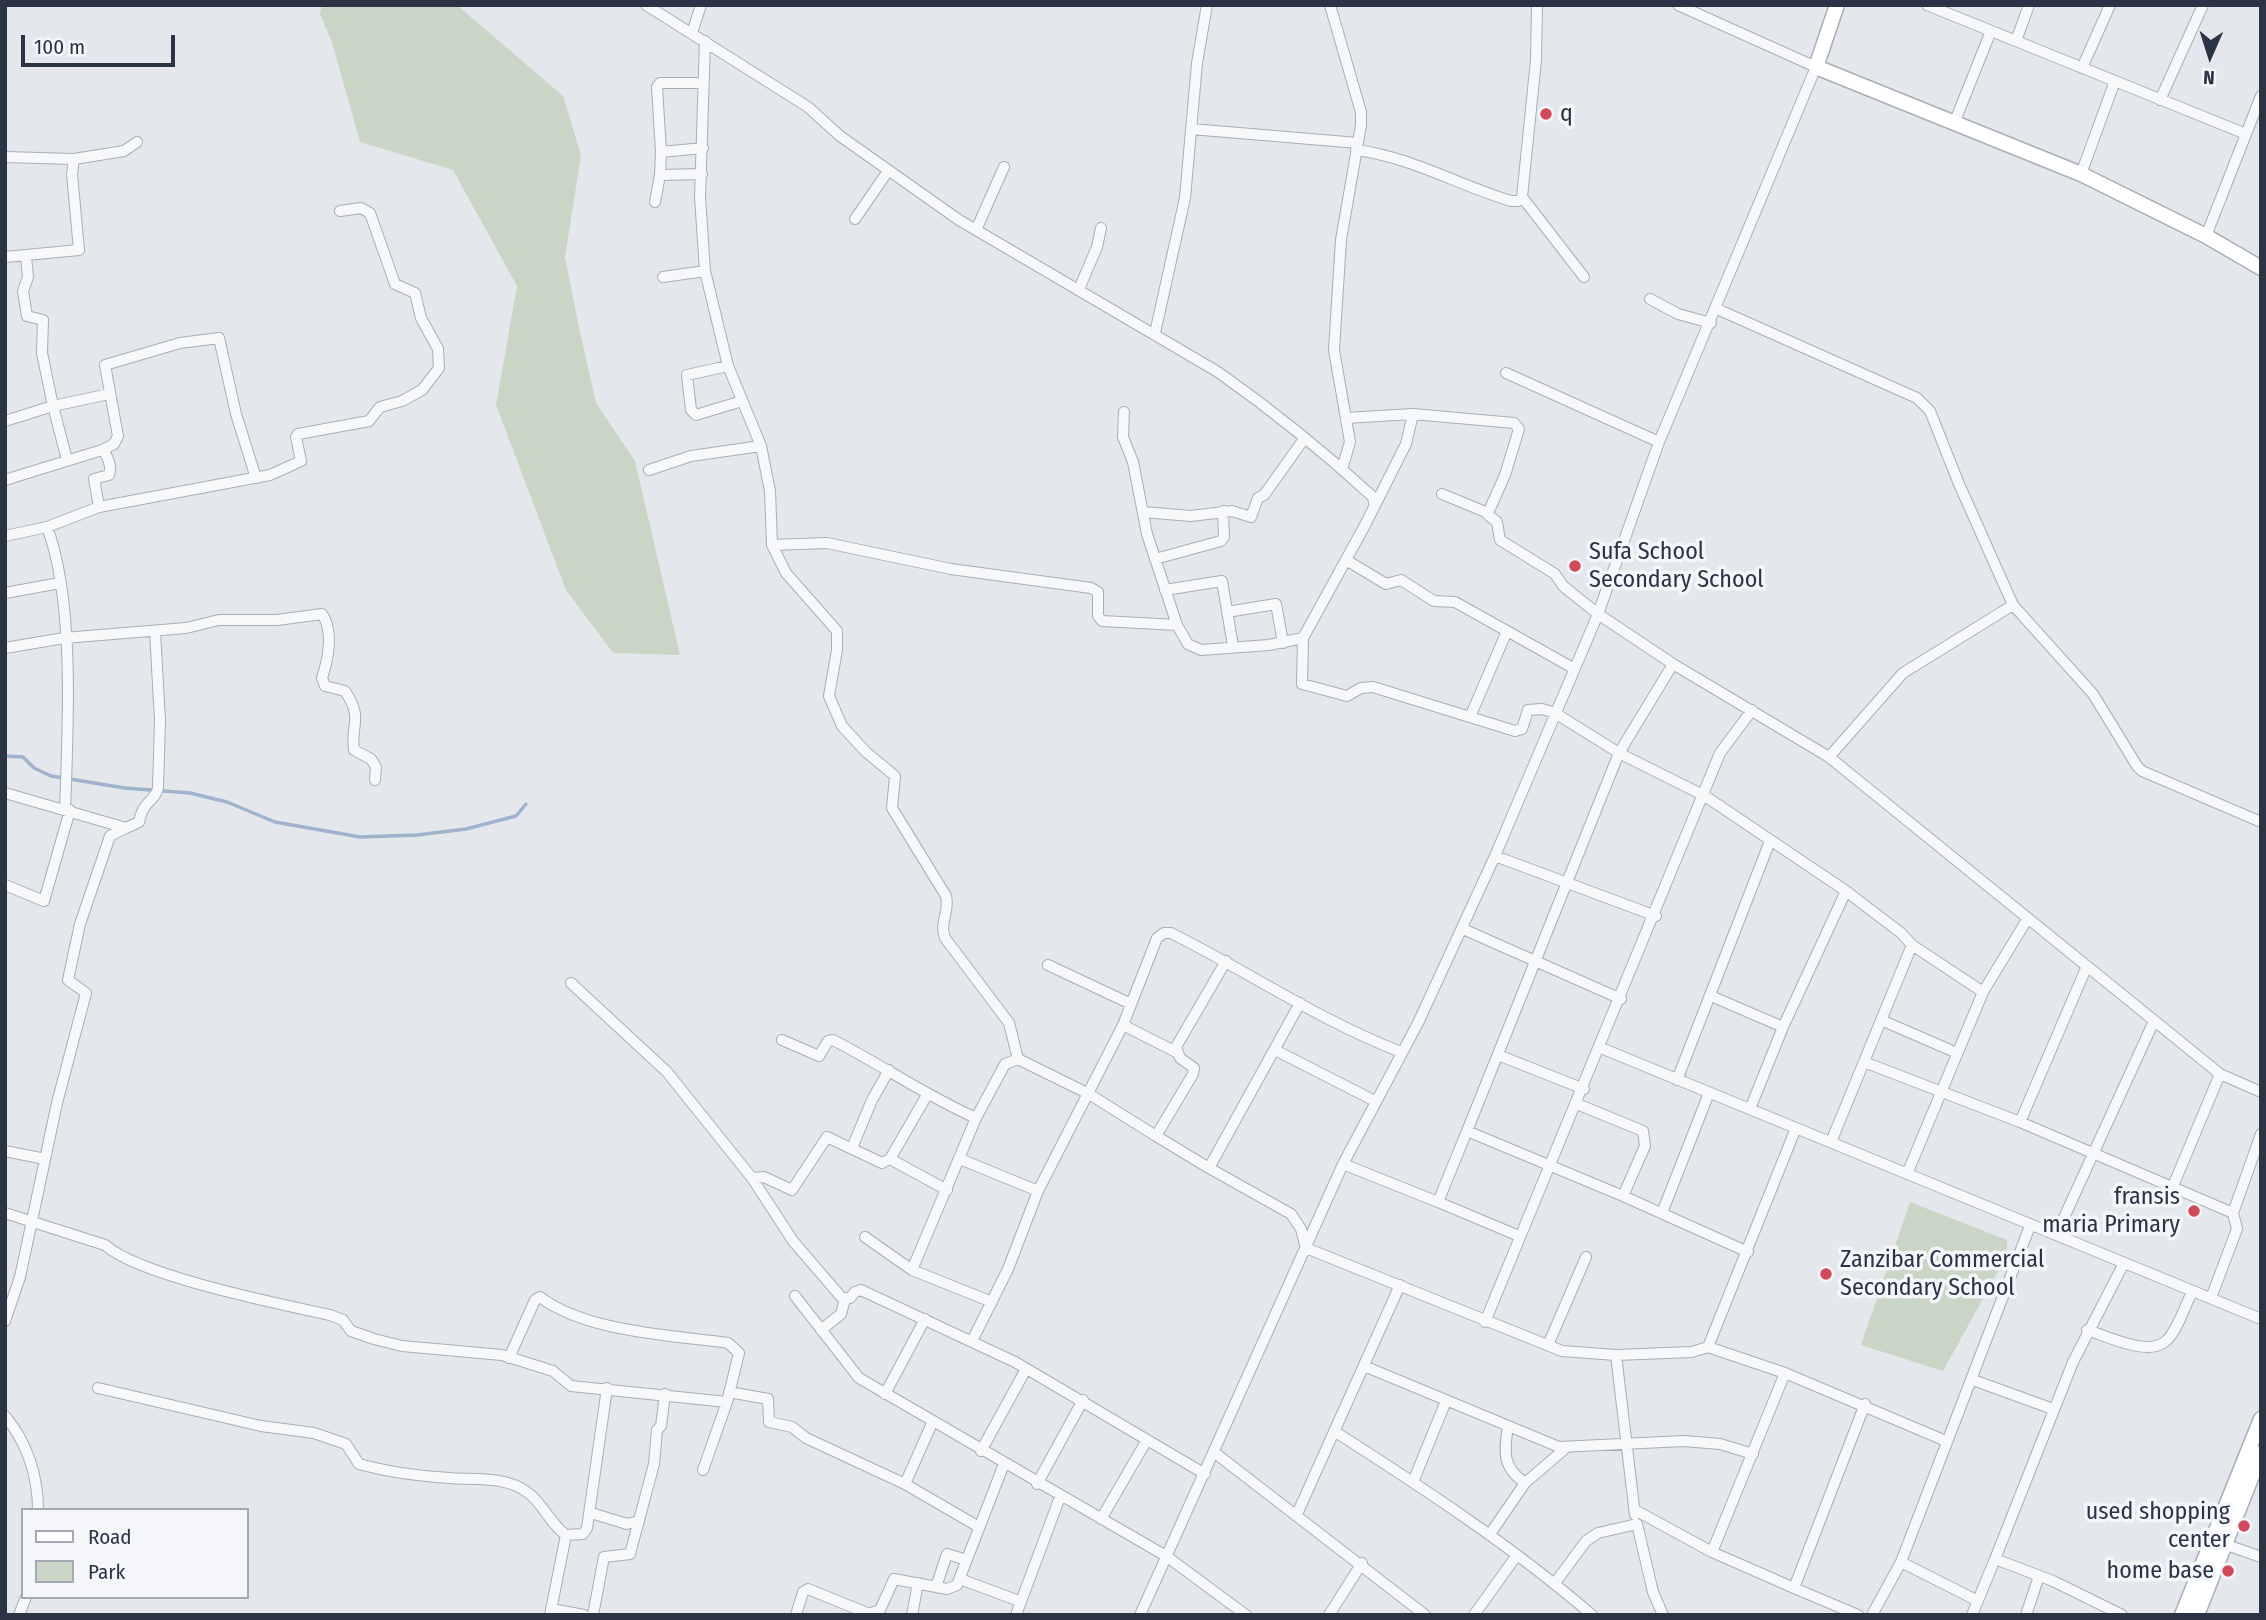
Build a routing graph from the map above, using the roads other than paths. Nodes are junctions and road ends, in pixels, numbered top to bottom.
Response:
1 (646, 5) edge
2 (701, 5) edge
3 (1207, 5) edge
4 (1330, 5) edge
5 (1537, 5) edge
6 (1678, 5) edge
7 (1836, 5) edge
8 (1927, 5) edge
9 (2029, 5) edge
10 (2110, 5) edge
11 (2203, 5) edge
12 (1938, 7) edge
13 (1991, 31) junction
14 (692, 33) junction
15 (705, 41) junction
16 (2016, 41) junction
17 (1816, 66) junction
18 (2082, 68) junction
19 (2115, 81) junction
20 (703, 83) junction
21 (2261, 96) edge
22 (2160, 100) junction
23 (1955, 121) junction
24 (1191, 129) junction
25 (2246, 134) junction
26 (137, 142) dead end
27 (1357, 146) junction
28 (703, 148) junction
29 (661, 152) junction
30 (5, 157) edge
31 (74, 159) junction
32 (1004, 167) dead end
33 (888, 171) junction
34 (702, 174) junction
35 (2081, 174) junction
36 (660, 175) junction
37 (1522, 197) junction
38 (655, 202) dead end
39 (340, 211) dead end
40 (855, 219) dead end
41 (1101, 228) dead end
42 (976, 230) junction
43 (2206, 236) junction
44 (5, 257) edge
45 (26, 257) junction
46 (2261, 268) edge
47 (705, 271) junction
48 (663, 277) dead end
49 (1584, 278) dead end
50 (1079, 289) junction
51 (1650, 299) dead end
52 (1717, 309) junction
53 (1711, 323) junction
54 (1155, 332) junction
55 (728, 366) junction
56 (1506, 373) dead end
57 (109, 394) junction
58 (742, 401) junction
59 (53, 406) junction
60 (1124, 412) dead end
61 (1413, 414) junction
62 (1346, 418) junction
63 (5, 421) edge
64 (1304, 439) junction
65 (1659, 442) junction
66 (761, 446) junction
67 (102, 450) junction
68 (67, 460) junction
69 (1342, 469) junction
70 (649, 470) dead end
71 (256, 478) junction
72 (5, 480) edge
73 (1442, 494) dead end
74 (1374, 503) junction
75 (99, 507) junction
76 (1223, 511) junction
77 (1143, 512) junction
78 (1487, 514) junction
79 (47, 527) junction
80 (5, 536) edge
81 (772, 545) junction
82 (1155, 559) junction
83 (1346, 560) junction
84 (60, 583) junction
85 (1165, 590) junction
86 (5, 593) edge
87 (2013, 605) junction
88 (1227, 612) junction
89 (1598, 614) junction
90 (1177, 625) junction
91 (155, 631) junction
92 (1507, 631) junction
93 (64, 638) junction
94 (1303, 638) junction
95 (1283, 643) junction
96 (1233, 646) junction
97 (5, 648) edge
98 (1673, 664) junction
99 (1573, 668) junction
100 (1752, 710) junction
101 (1555, 713) junction
102 (1470, 717) junction
103 (1619, 753) junction
104 (1829, 757) junction
105 (375, 780) dead end
106 (5, 793) edge
107 (1704, 796) junction
108 (67, 809) junction
109 (2261, 822) edge
110 (125, 828) junction
111 (1770, 841) junction
112 (1495, 856) junction
113 (1568, 884) junction
114 (5, 885) edge
115 (1846, 891) junction
116 (1656, 916) junction
117 (2028, 918) junction
118 (1463, 929) junction
119 (1912, 945) junction
120 (1226, 961) junction
121 (1536, 962) junction
122 (1048, 965) dead end
123 (2087, 966) junction
124 (571, 983) dead end
125 (1983, 992) junction
126 (1712, 996) junction
127 (1620, 999) junction
128 (1300, 1003) junction
129 (1131, 1004) junction
130 (1881, 1020) junction
131 (2154, 1021) junction
132 (1123, 1025) junction
133 (1783, 1027) junction
134 (782, 1040) dead end
135 (1601, 1048) junction
136 (1276, 1050) junction
137 (1176, 1052) junction
138 (1401, 1052) junction
139 (1957, 1053) junction
140 (1498, 1055) junction
141 (1018, 1059) junction
142 (1864, 1062) junction
143 (889, 1070) junction
144 (2220, 1074) junction
145 (1677, 1080) junction
146 (1584, 1088) junction
147 (2261, 1092) edge
148 (1709, 1093) junction
149 (1944, 1093) junction
150 (1089, 1094) junction
151 (927, 1095) junction
152 (1376, 1101) junction
153 (1577, 1104) junction
154 (1750, 1109) junction
155 (976, 1118) junction
156 (2020, 1122) junction
157 (1796, 1128) junction
158 (1467, 1131) junction
159 (2261, 1134) edge
160 (1156, 1136) junction
161 (1831, 1142) junction
162 (852, 1148) junction
163 (5, 1151) edge
164 (2093, 1154) junction
165 (45, 1159) junction
166 (890, 1159) junction
167 (960, 1159) junction
168 (1343, 1164) junction
169 (1549, 1165) junction
170 (1209, 1168) junction
171 (1907, 1174) junction
172 (752, 1178) junction
173 (2173, 1186) junction
174 (947, 1190) junction
175 (1038, 1191) junction
176 (1623, 1196) junction
177 (1438, 1202) junction
178 (5, 1213) edge
179 (1662, 1213) junction
180 (2234, 1213) junction
181 (34, 1221) junction
182 (2030, 1226) junction
183 (2056, 1235) junction
184 (1519, 1236) junction
185 (865, 1237) dead end
186 (1306, 1248) junction
187 (1748, 1252) junction
188 (1586, 1257) dead end
189 (2124, 1263) junction
190 (912, 1270) junction
191 (1400, 1285) junction
192 (2193, 1291) junction
193 (795, 1296) dead end
194 (2211, 1298) junction
195 (845, 1299) junction
196 (992, 1302) junction
197 (925, 1319) junction
198 (2261, 1319) edge
199 (5, 1321) edge
200 (1485, 1322) junction
201 (821, 1331) junction
202 (2087, 1331) junction
203 (972, 1341) junction
204 (1548, 1345) junction
205 (1708, 1347) junction
206 (1616, 1356) junction
207 (509, 1357) junction
208 (1364, 1366) junction
209 (1026, 1369) junction
210 (1786, 1373) junction
211 (1973, 1380) junction
212 (98, 1388) dead end
213 (607, 1388) junction
214 (665, 1394) junction
215 (885, 1394) junction
216 (728, 1397) junction
217 (1083, 1400) junction
218 (1446, 1401) junction
219 (1865, 1404) junction
220 (2053, 1409) junction
221 (5, 1416) edge
222 (2261, 1419) edge
223 (933, 1421) junction
224 (1508, 1426) junction
225 (1334, 1431) junction
226 (1147, 1440) junction
227 (1946, 1441) junction
228 (1626, 1445) junction
229 (1567, 1447) junction
230 (981, 1451) junction
231 (1215, 1452) junction
232 (2261, 1453) edge
233 (1753, 1454) junction
234 (1004, 1464) junction
235 (703, 1470) dead end
236 (1205, 1474) junction
237 (1413, 1482) junction
238 (1525, 1483) junction
239 (905, 1484) junction
240 (1037, 1484) junction
241 (1060, 1497) junction
242 (38, 1508) edge
243 (1635, 1510) junction
244 (591, 1513) junction
245 (1297, 1514) junction
246 (1101, 1519) junction
247 (639, 1521) junction
248 (1637, 1524) junction
249 (2225, 1524) junction
250 (979, 1527) junction
251 (1490, 1534) junction
252 (566, 1535) junction
253 (2224, 1544) junction
254 (1712, 1552) junction
255 (1517, 1555) junction
256 (1166, 1556) junction
257 (2261, 1557) edge
258 (1995, 1559) junction
259 (967, 1560) junction
260 (1901, 1562) junction
261 (1362, 1563) junction
262 (2039, 1576) junction
263 (960, 1579) junction
264 (918, 1583) junction
265 (1555, 1583) junction
266 (936, 1587) junction
267 (1794, 1588) junction
268 (1019, 1601) junction
269 (1978, 1601) junction
270 (550, 1612) edge
271 (883, 1613) edge
272 (867, 1614) edge
273 (584, 1615) edge
274 (593, 1615) edge
275 (796, 1615) edge
276 (912, 1615) edge
277 (1016, 1615) edge
278 (1140, 1615) edge
279 (1246, 1615) edge
280 (1329, 1615) edge
281 (1425, 1615) edge
282 (1474, 1615) edge
283 (1592, 1615) edge
284 (1663, 1615) edge
285 (1858, 1615) edge
286 (1872, 1615) edge
287 (1972, 1615) edge
288 (2026, 1615) edge
289 (2122, 1615) edge
290 (2182, 1615) edge
291 (2197, 1615) edge

1 - 14 street
2 - 14 street
3 - 24 street
4 - 27 street
5 - 37 street
6 - 17 street
7 - 17 street
8 - 12 street
9 - 16 street
10 - 18 street
11 - 22 street
12 - 13 street
13 - 16 street
13 - 23 street
14 - 15 street
15 - 20 street
15 - 33 street
16 - 18 street
17 - 23 street
17 - 52 street
18 - 19 street
19 - 22 street
19 - 35 street
20 - 28 street
20 - 29 street
21 - 25 street
22 - 25 street
23 - 35 street
24 - 27 street
24 - 54 street
25 - 43 street
26 - 31 street
27 - 37 street
27 - 62 street
28 - 29 street
28 - 34 street
29 - 36 street
30 - 31 street
31 - 45 street
32 - 42 street
33 - 40 street
33 - 42 street
34 - 36 street
34 - 47 street
35 - 43 street
36 - 38 street
37 - 49 street
39 - 71 street
41 - 50 street
42 - 50 street
43 - 46 street
44 - 45 street
45 - 59 street
47 - 48 street
47 - 55 street
50 - 54 street
51 - 53 street
52 - 53 street
52 - 87 street
53 - 65 street
54 - 64 street
55 - 58 street
55 - 58 street
56 - 65 street
57 - 59 street
57 - 67 street
57 - 71 street
58 - 66 street
59 - 63 street
59 - 68 street
60 - 77 street
61 - 62 street
61 - 74 street
61 - 78 street
62 - 69 street
64 - 69 street
64 - 76 street
65 - 89 street
66 - 70 street
66 - 81 street
67 - 68 street
67 - 75 street
68 - 72 street
69 - 74 street
71 - 75 street
73 - 78 street
74 - 83 street
75 - 79 street
76 - 77 street
76 - 82 street
77 - 82 street
78 - 89 street
79 - 80 street
79 - 84 street
81 - 90 street
81 - 141 street
82 - 85 street
83 - 92 street
83 - 94 street
84 - 86 street
84 - 93 street
85 - 88 street
85 - 90 street
87 - 104 street
87 - 109 street
88 - 95 street
88 - 96 street
89 - 98 street
89 - 99 street
90 - 96 street
91 - 93 street
91 - 105 street
91 - 110 street
92 - 99 street
92 - 102 street
93 - 97 street
93 - 108 street
94 - 95 street
94 - 102 street
95 - 96 street
98 - 100 street
98 - 103 street
99 - 101 street
100 - 104 street
100 - 107 street
101 - 102 street
101 - 103 street
101 - 112 street
103 - 107 street
103 - 113 street
104 - 117 street
106 - 108 street
107 - 111 street
107 - 116 street
108 - 110 street
108 - 114 street
110 - 165 street
111 - 115 street
111 - 126 street
112 - 113 street
112 - 118 street
113 - 116 street
113 - 121 street
115 - 119 street
115 - 133 street
116 - 127 street
117 - 123 street
117 - 125 street
118 - 121 street
118 - 138 street
119 - 125 street
119 - 130 street
120 - 128 street
120 - 129 street
120 - 137 street
121 - 127 street
121 - 140 street
122 - 129 street
123 - 131 street
123 - 156 street
124 - 172 street
125 - 139 street
126 - 133 street
126 - 145 street
127 - 135 street
128 - 136 street
128 - 138 street
129 - 132 street
130 - 139 street
130 - 142 street
131 - 144 street
131 - 164 street
132 - 137 street
132 - 150 street
133 - 154 street
134 - 143 street
135 - 145 street
135 - 146 street
136 - 152 street
136 - 170 street
137 - 160 street
138 - 152 street
139 - 149 street
140 - 146 street
140 - 158 street
141 - 150 street
141 - 155 street
142 - 149 street
142 - 161 street
143 - 151 street
143 - 162 street
144 - 147 street
144 - 173 street
145 - 148 street
146 - 153 street
148 - 154 street
148 - 179 street
149 - 156 street
149 - 171 street
150 - 160 street
150 - 175 street
151 - 155 street
151 - 166 street
152 - 168 street
153 - 169 street
153 - 176 street
154 - 157 street
155 - 167 street
156 - 164 street
157 - 161 street
157 - 187 street
158 - 169 street
158 - 177 street
159 - 180 street
160 - 170 street
161 - 171 street
162 - 166 street
162 - 172 street
163 - 165 street
164 - 173 street
164 - 183 street
165 - 181 street
166 - 174 street
167 - 174 street
167 - 175 street
168 - 177 street
168 - 186 street
169 - 176 street
169 - 184 street
170 - 186 street
171 - 182 street
172 - 195 street
173 - 180 street
174 - 190 street
175 - 196 street
176 - 179 street
177 - 184 street
178 - 181 street
179 - 187 street
180 - 194 street
181 - 199 street
181 - 207 street
182 - 183 street
182 - 211 street
183 - 189 street
184 - 200 street
185 - 190 street
186 - 191 street
186 - 231 street
187 - 205 street
188 - 204 street
189 - 192 street
189 - 202 street
190 - 196 street
191 - 200 street
191 - 208 street
192 - 194 street
192 - 202 street
193 - 201 street
194 - 198 street
195 - 197 street
195 - 201 street
196 - 203 street
197 - 203 street
197 - 215 street
200 - 204 street
201 - 215 street
202 - 220 street
203 - 209 street
204 - 206 street
205 - 206 street
205 - 210 street
206 - 228 street
207 - 213 street
207 - 216 street
208 - 218 street
208 - 225 street
209 - 217 street
209 - 230 street
210 - 219 street
210 - 233 street
211 - 220 street
211 - 227 street
212 - 252 street
213 - 214 street
213 - 244 street
214 - 216 street
214 - 247 street
215 - 223 street
216 - 235 street
216 - 239 street
217 - 226 street
217 - 240 street
218 - 224 street
218 - 237 street
219 - 227 street
219 - 267 street
220 - 258 street
221 - 242 street
222 - 249 street
223 - 230 street
223 - 239 street
224 - 229 street
224 - 238 street
225 - 237 street
225 - 245 street
226 - 236 street
226 - 246 street
227 - 260 street
228 - 229 street
228 - 233 street
228 - 243 street
229 - 238 street
230 - 234 street
231 - 236 street
231 - 245 street
232 - 249 street
233 - 254 street
234 - 240 street
234 - 250 street
236 - 256 street
237 - 251 street
238 - 251 street
239 - 250 street
240 - 241 street
241 - 246 street
241 - 268 street
243 - 248 street
243 - 254 street
244 - 247 street
244 - 252 street
245 - 261 street
246 - 256 street
247 - 274 street
248 - 265 street
248 - 284 street
249 - 253 street
249 - 290 street
250 - 259 street
251 - 255 street
252 - 270 street
253 - 257 street
253 - 291 street
254 - 267 street
255 - 265 street
255 - 282 street
256 - 278 street
256 - 279 street
258 - 262 street
258 - 269 street
259 - 263 street
259 - 266 street
260 - 269 street
260 - 286 street
261 - 280 street
261 - 281 street
262 - 288 street
262 - 289 street
263 - 266 street
263 - 268 street
264 - 266 street
264 - 271 street
264 - 276 street
265 - 283 street
267 - 285 street
268 - 277 street
269 - 287 street
270 - 273 street
271 - 272 street
272 - 275 street

